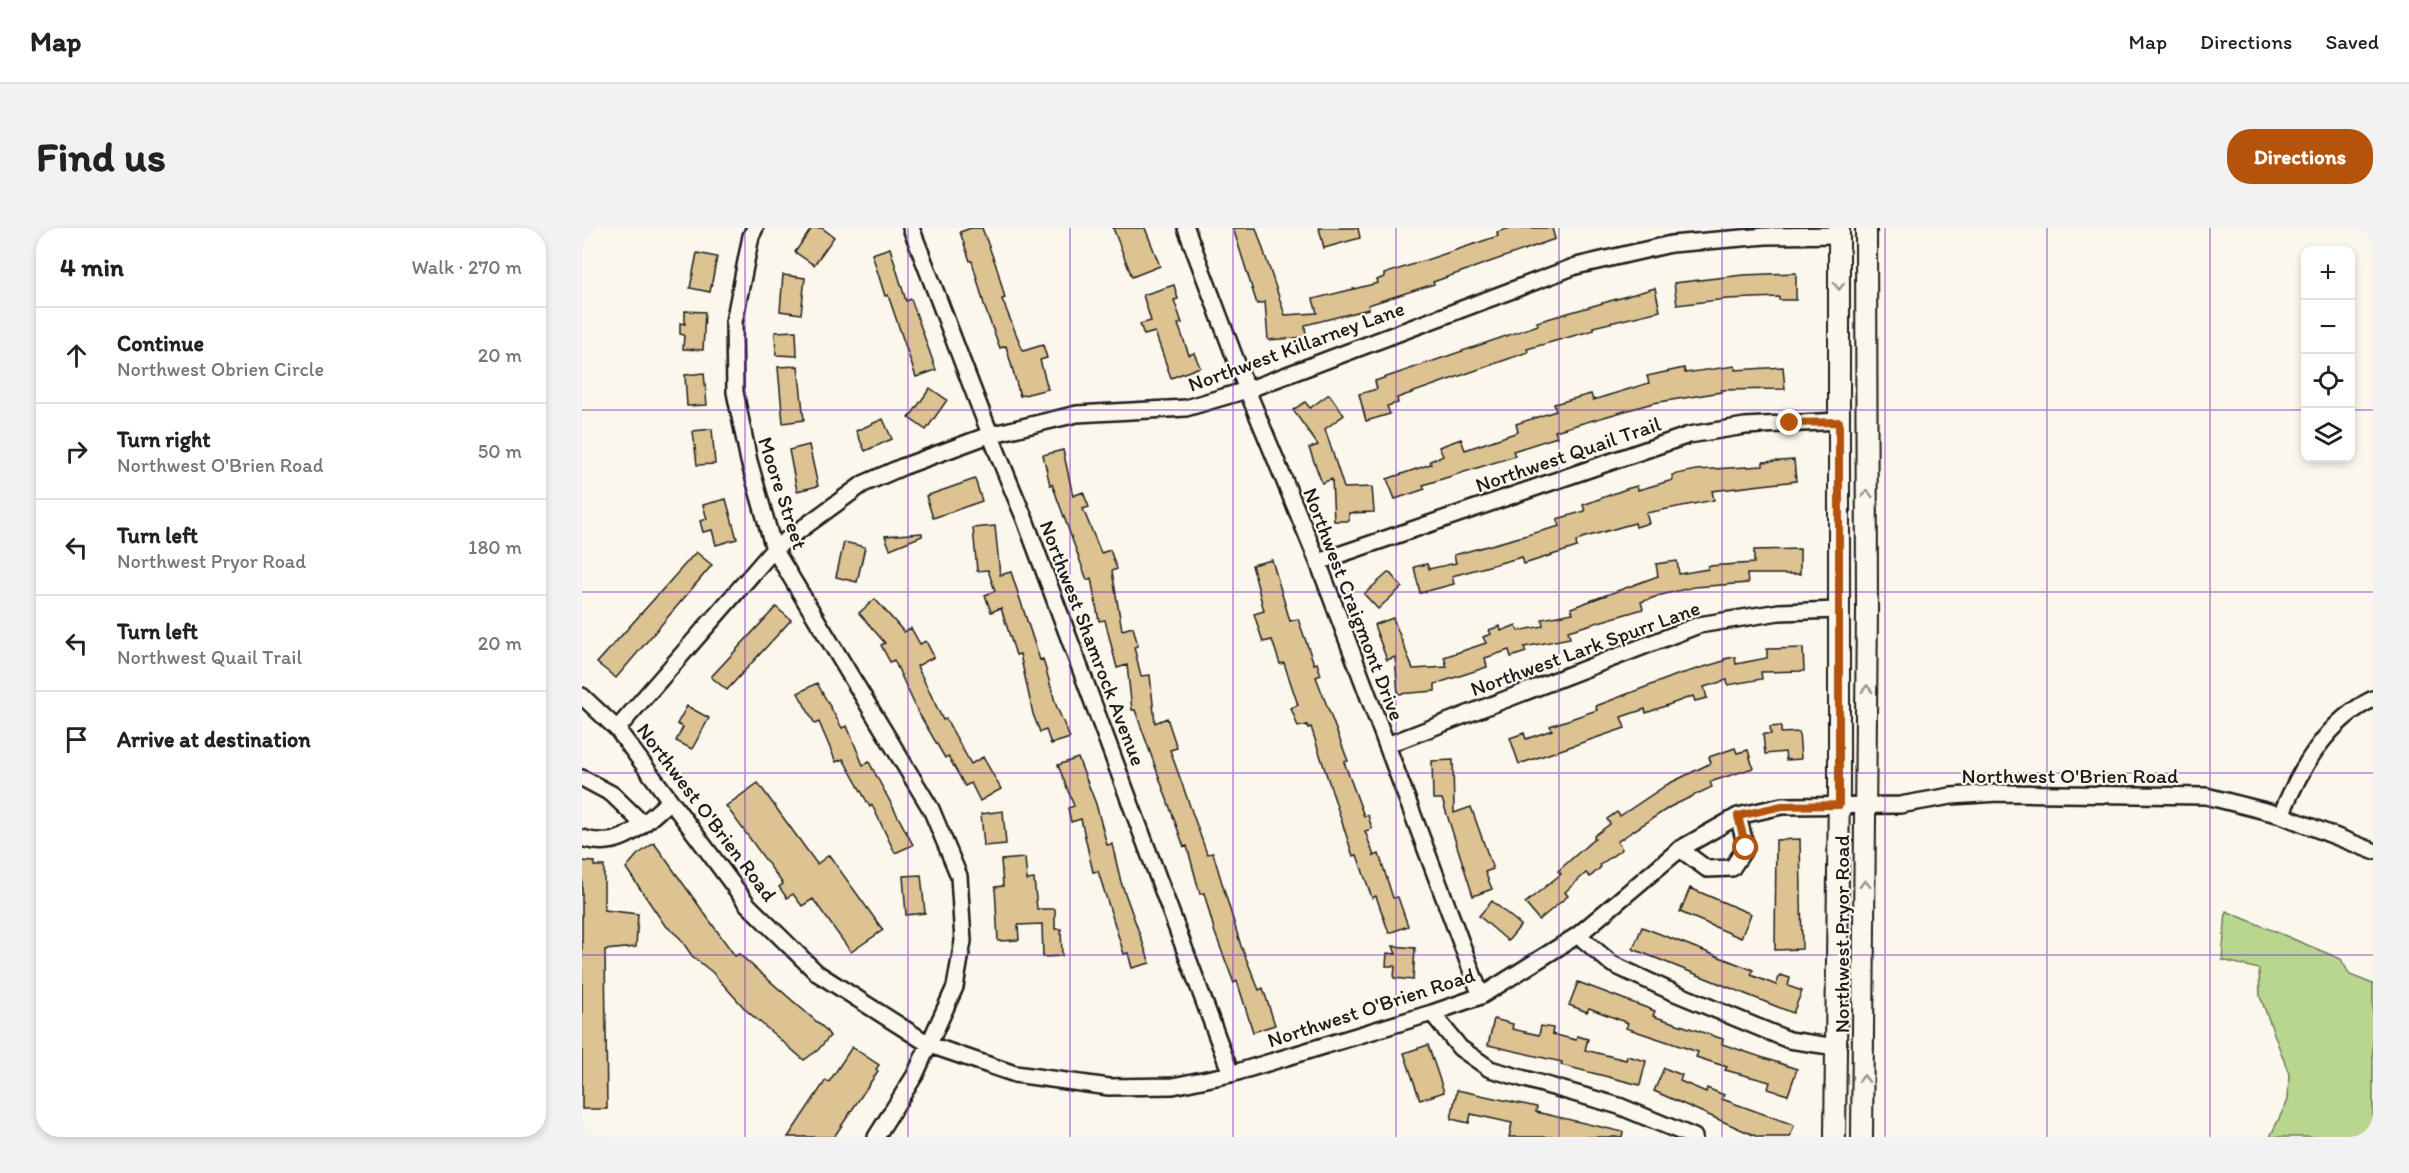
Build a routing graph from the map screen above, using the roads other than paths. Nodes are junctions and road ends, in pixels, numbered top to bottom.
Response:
1 (755, 228) edge
2 (911, 228) edge
3 (1186, 228) edge
4 (1866, 228) edge
5 (1839, 232) edge
6 (1247, 390) junction
7 (1839, 422) junction
8 (988, 435) junction
9 (774, 549) junction
10 (1318, 562) junction
11 (1839, 610) junction
12 (582, 696) edge
13 (2373, 699) edge
14 (617, 729) junction
15 (1387, 745) junction
16 (582, 778) edge
17 (670, 801) junction
18 (1839, 805) junction
19 (1865, 807) junction
20 (2281, 815) junction
21 (1738, 816) junction
22 (643, 824) junction
23 (582, 838) edge
24 (1680, 849) junction
25 (2373, 850) edge
26 (1578, 935) junction
27 (1481, 996) junction
28 (1432, 1014) junction
29 (930, 1045) junction
30 (1836, 1047) junction
31 (1231, 1074) junction
32 (876, 1137) edge
33 (1694, 1137) edge
34 (1835, 1137) edge
35 (1863, 1137) edge

1 - 9 street, Moore Street
2 - 8 street, Northwest Shamrock Avenue
3 - 6 street, Northwest Craigmont Drive
19 -> 4 main road, Northwest Pryor Road
5 - 6 street, Northwest Killarney Lane
5 -> 7 main road, Northwest Pryor Road
6 - 8 street, Northwest Killarney Lane
6 - 10 street, Northwest Craigmont Drive
7 - 10 street, Northwest Quail Trail
7 - 11 main road, Northwest Pryor Road
8 - 9 street, Northwest Killarney Lane
8 - 31 street, Northwest Shamrock Avenue
9 - 14 street, Northwest Killarney Lane
9 - 29 street, Moore Street
10 - 15 street, Northwest Craigmont Drive
11 - 15 street, Northwest Lark Spurr Lane
11 - 18 main road, Northwest Pryor Road
12 - 14 street, Northwest O'Brien Road
13 - 20 street
14 - 17 street, Northwest O'Brien Road
15 - 27 street, Northwest Craigmont Drive
16 - 22 street
17 - 22 street
17 - 29 street, Northwest O'Brien Road
18 - 19 street, Northwest O'Brien Road
18 - 21 street, Northwest O'Brien Road
18 - 30 main road, Northwest Pryor Road
19 - 20 street, Northwest O'Brien Road
35 -> 19 main road, Northwest Pryor Road
20 - 25 street, Northwest O'Brien Road
21 - 24 street, Northwest O'Brien Road
21 - 24 street
22 - 23 street
24 - 26 street, Northwest O'Brien Road
26 - 27 street, Northwest O'Brien Road
26 - 30 street
27 - 28 street, Northwest O'Brien Road
28 - 31 street, Northwest O'Brien Road
28 - 33 street
29 - 31 street, Northwest O'Brien Road
29 - 32 street, Moore Street
30 - 34 main road, Northwest Pryor Road

